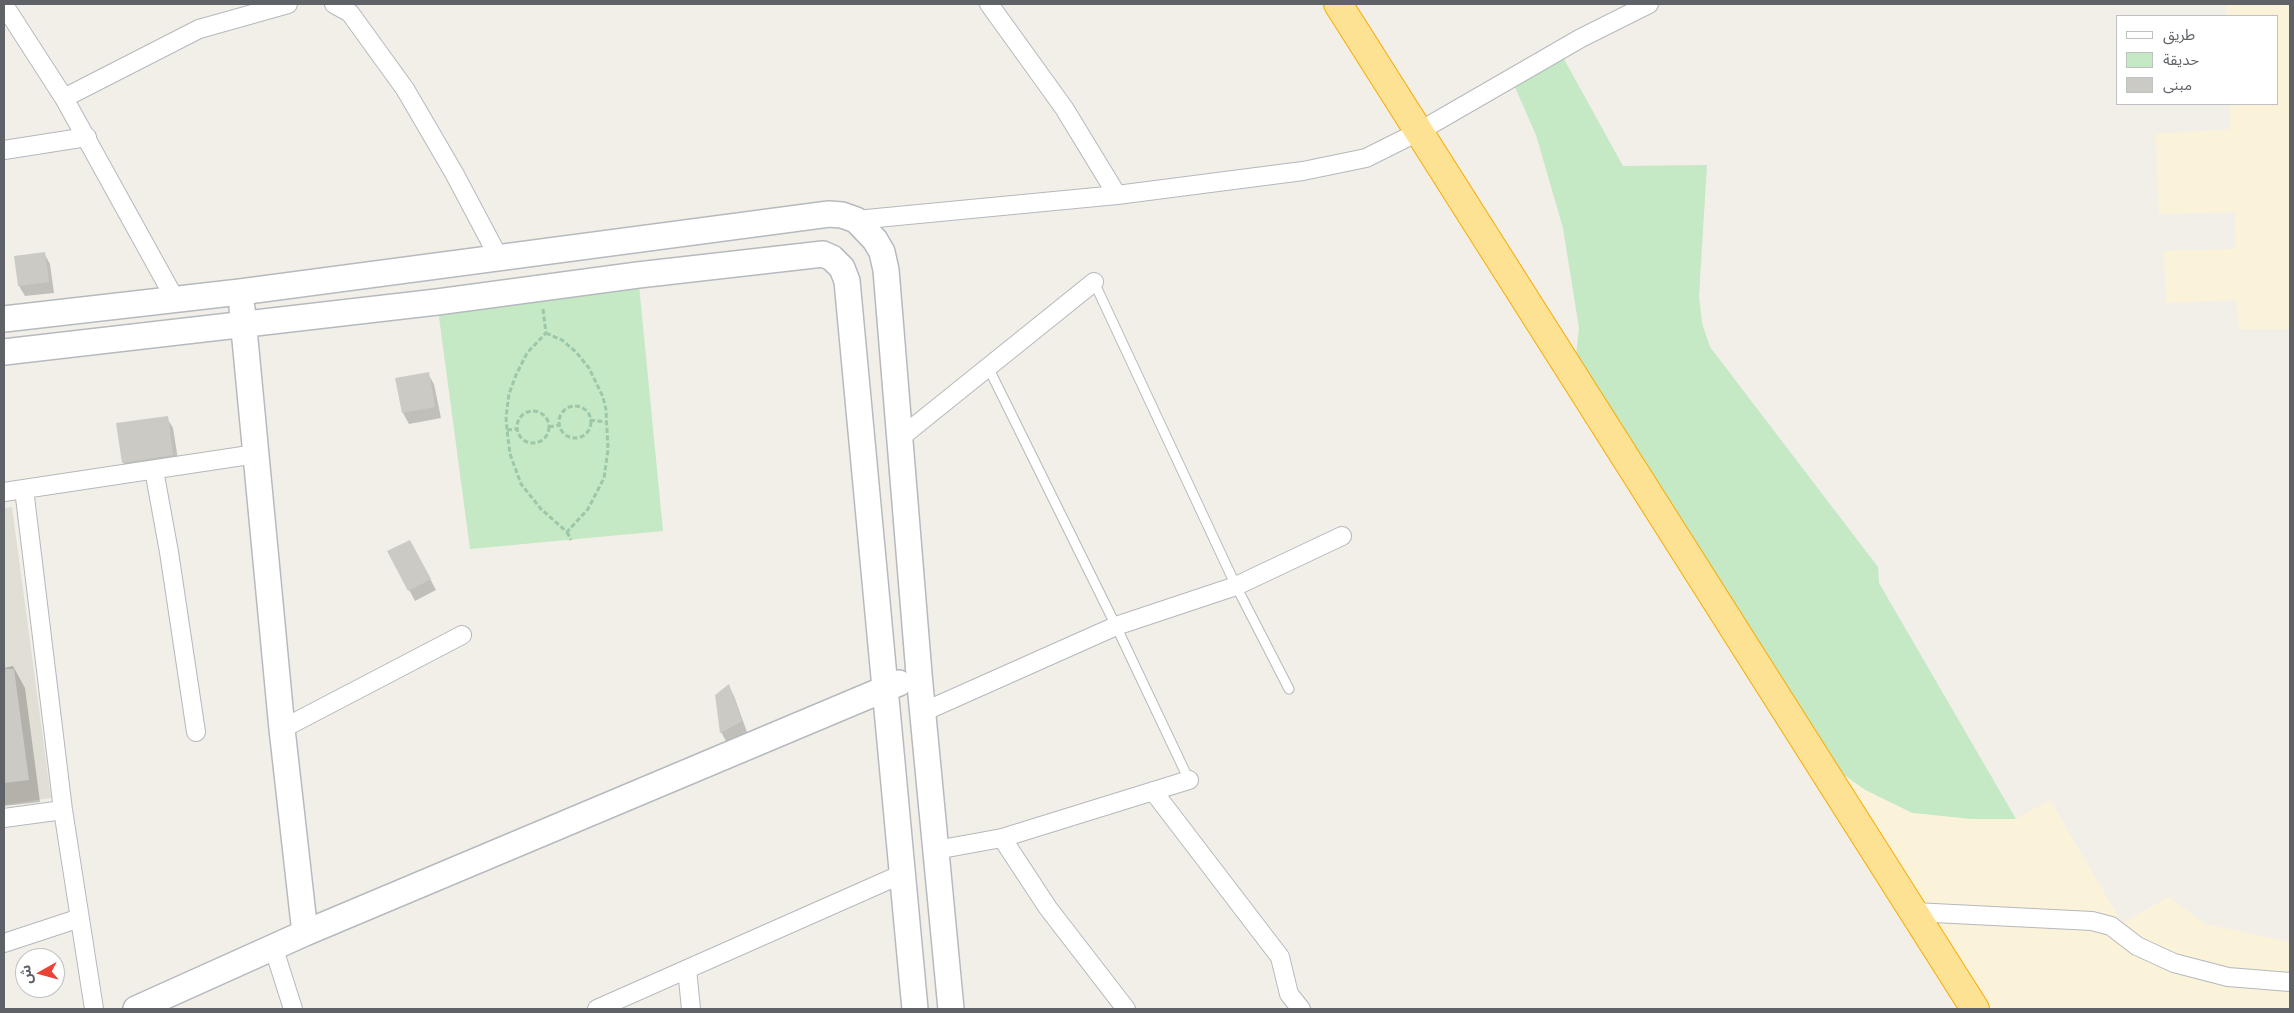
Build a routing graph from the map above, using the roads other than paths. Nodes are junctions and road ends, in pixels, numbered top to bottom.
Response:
1 (288, 4) edge
2 (334, 4) edge
3 (989, 4) edge
4 (1338, 4) edge
5 (1649, 4) edge
6 (4, 5) edge
7 (64, 98) junction
8 (1418, 132) junction
9 (87, 137) junction
10 (4, 150) edge
11 (1117, 195) junction
12 (856, 220) junction
13 (498, 256) junction
14 (1094, 282) joint
15 (240, 292) junction
16 (175, 299) junction
17 (4, 319) edge
18 (243, 325) junction
19 (4, 352) edge
20 (988, 367) junction
21 (900, 438) junction
22 (256, 454) junction
23 (154, 470) junction
24 (24, 489) junction
25 (4, 492) edge
26 (1342, 536) dead end
27 (1236, 586) junction
28 (1116, 626) junction
29 (462, 635) dead end
30 (920, 674) junction
31 (1288, 689) dead end
32 (886, 690) junction
33 (923, 712) junction
34 (282, 729) junction
35 (196, 732) dead end
36 (1189, 780) joint
37 (1153, 792) junction
38 (63, 810) junction
39 (4, 818) edge
40 (1002, 838) junction
41 (936, 850) junction
42 (902, 874) junction
43 (1914, 912) junction
44 (80, 918) junction
45 (304, 933) junction
46 (4, 943) edge
47 (273, 946) junction
48 (687, 969) junction
49 (2290, 982) edge
50 (94, 1009) edge
51 (136, 1009) edge
52 (293, 1009) edge
53 (597, 1009) edge
54 (691, 1009) edge
55 (915, 1009) edge
56 (951, 1009) edge
57 (1126, 1009) edge
58 (1301, 1009) edge
59 (1975, 1009) edge

1 - 7 street
2 - 13 street
3 - 11 street
4 - 8 highway
5 - 8 street
6 - 7 street
7 - 9 street
8 - 11 street
8 - 43 highway
9 - 10 street
9 - 16 street
11 - 12 street
12 - 13 street
12 - 21 street
13 - 15 street
14 - 20 street
14 - 27 lane
15 - 16 street
15 - 18 street
16 - 17 street
18 - 19 street
18 - 22 street
18 - 32 street
20 - 21 street
20 - 28 lane
21 - 30 street
22 - 23 street
22 - 34 street
23 - 24 street
23 - 35 street
24 - 25 street
24 - 38 street
26 - 27 street
27 - 28 street
27 - 31 lane
28 - 33 street
28 - 36 lane
29 - 34 street
30 - 32 street
30 - 33 street
32 - 42 street
32 - 45 street
33 - 41 street
34 - 45 street
36 - 37 street
37 - 40 street
37 - 58 street
38 - 39 street
38 - 44 street
40 - 41 street
40 - 57 street
41 - 56 street
42 - 48 street
42 - 55 street
43 - 49 street
43 - 59 highway
44 - 46 street
44 - 50 street
45 - 47 street
47 - 51 street
47 - 52 street
48 - 53 street
48 - 54 street

